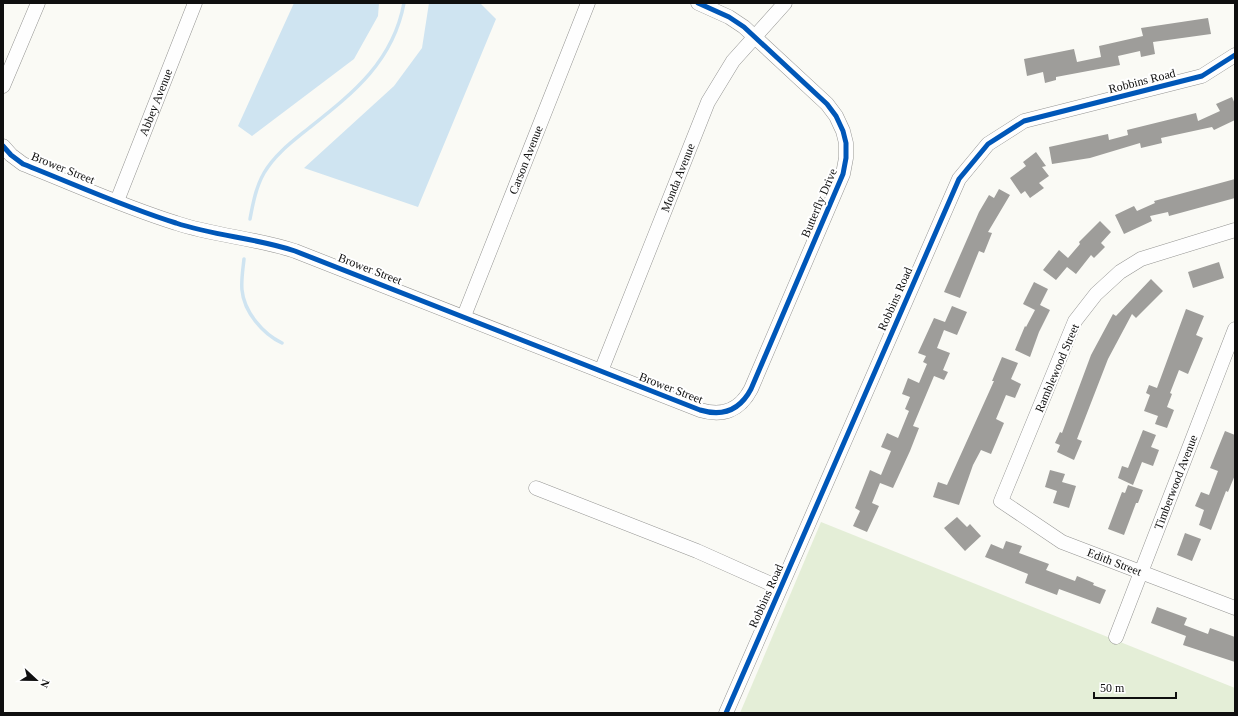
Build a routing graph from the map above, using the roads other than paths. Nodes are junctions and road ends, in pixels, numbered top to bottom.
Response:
1 (38, 3) edge
2 (195, 3) edge
3 (588, 3) edge
4 (698, 3) edge
5 (785, 3) edge
6 (754, 37) junction
7 (1235, 55) edge
8 (3, 86) edge
9 (3, 146) edge
10 (117, 201) junction
11 (1235, 230) edge
12 (464, 316) junction
13 (1235, 329) edge
14 (601, 371) junction
15 (730, 411) joint
16 (536, 488) dead end
17 (1001, 501) joint
18 (1141, 573) junction
19 (780, 588) junction
20 (1235, 608) edge
21 (1116, 636) dead end
22 (726, 713) edge

1 - 8 street
2 - 10 street, Abbey Avenue
3 - 12 street, Carson Avenue
4 - 6 street, Butterfly Drive
5 - 6 street, Monda Avenue
6 - 14 street, Monda Avenue
6 - 15 street, Butterfly Drive
7 - 19 street, Robbins Road
9 - 10 street, Brower Street
10 - 12 street, Brower Street
11 - 17 street, Ramblewood Street
12 - 14 street, Brower Street
13 - 18 street, Timberwood Avenue
14 - 15 street, Brower Street
16 - 19 street
17 - 18 street, Edith Street
18 - 20 street, Edith Street
18 - 21 street, Timberwood Avenue
19 - 22 street, Robbins Road

